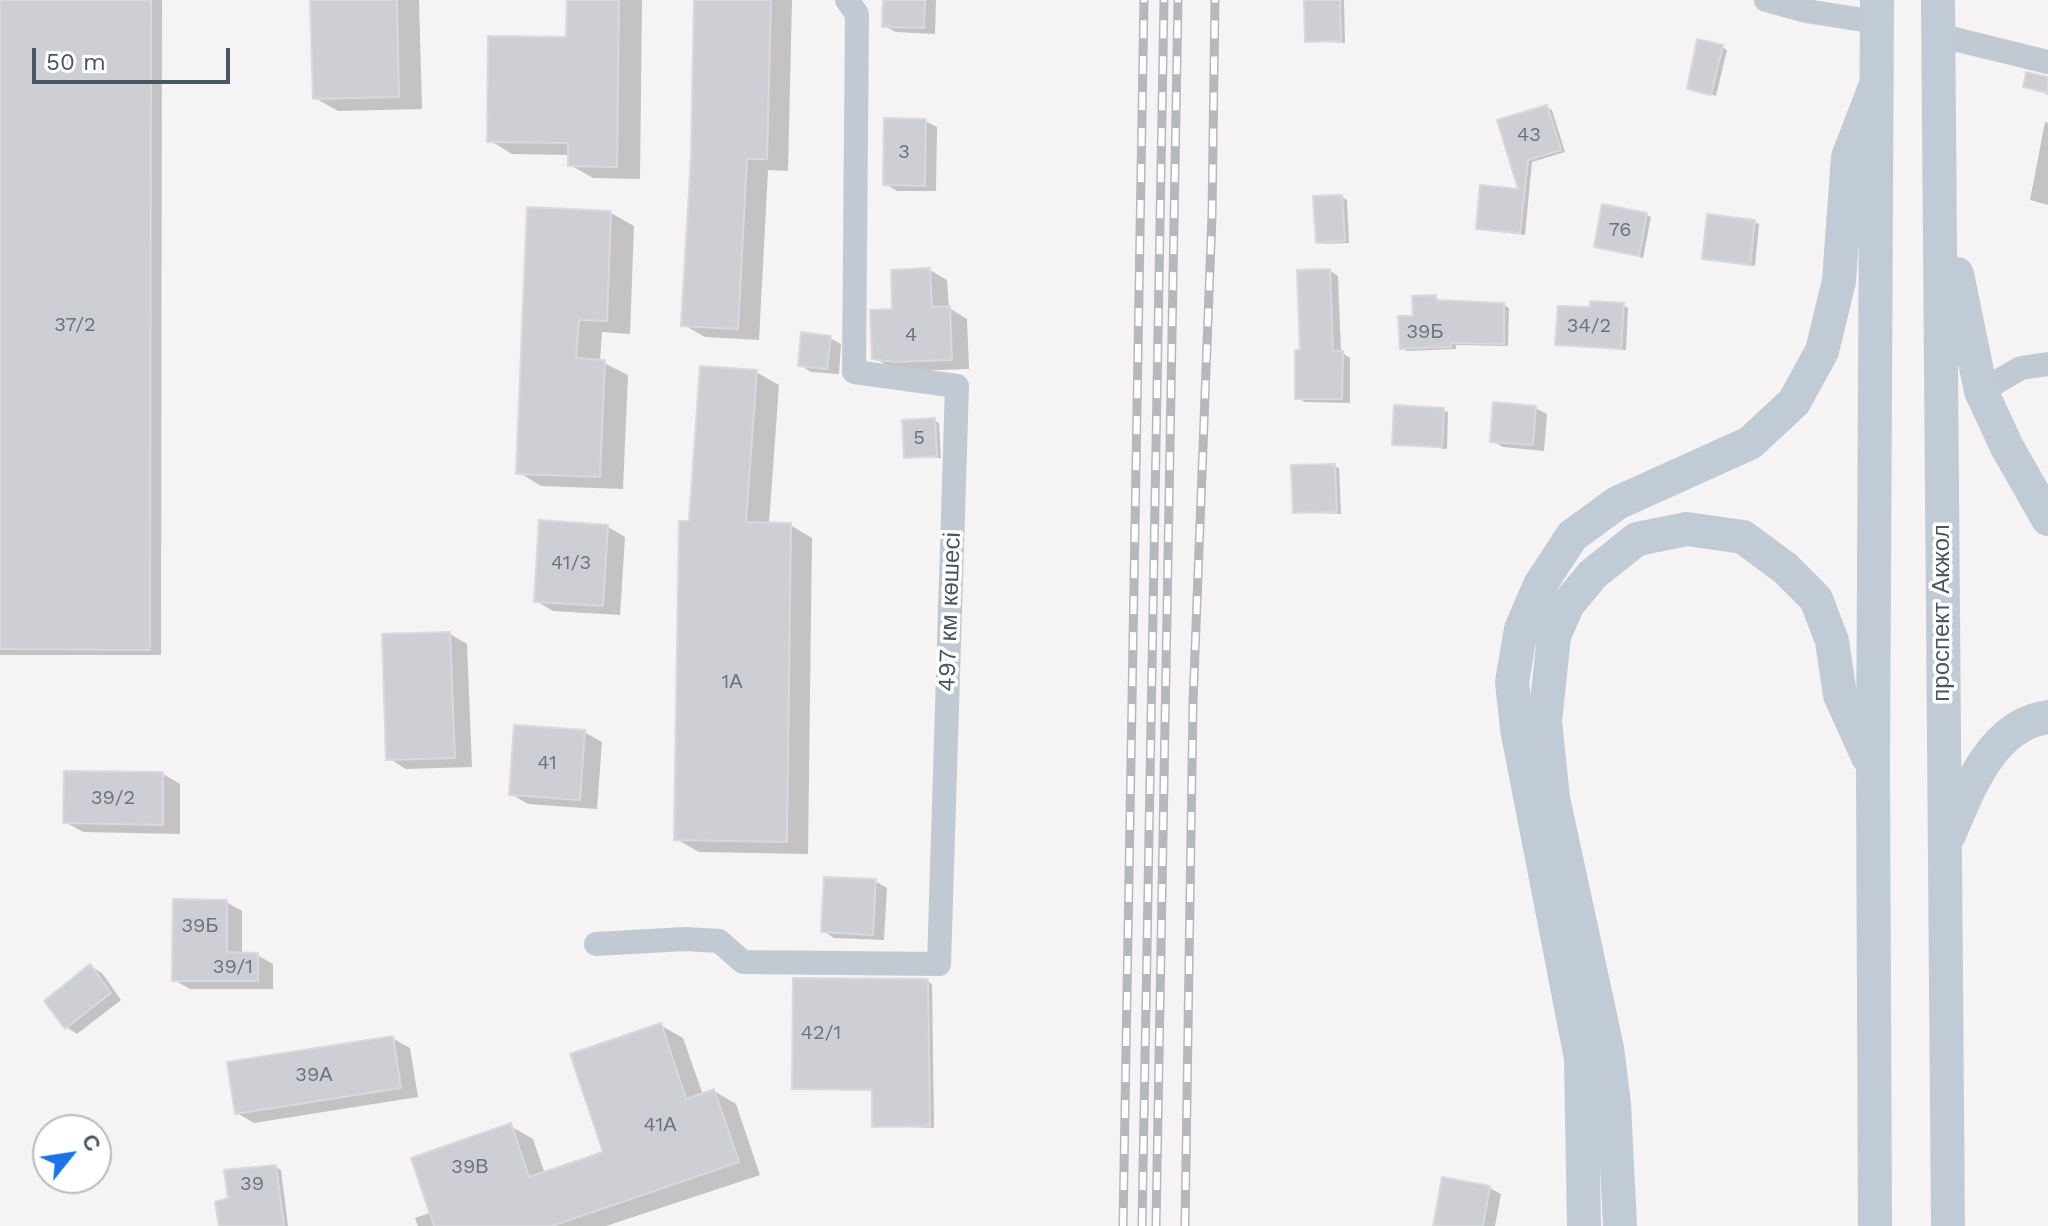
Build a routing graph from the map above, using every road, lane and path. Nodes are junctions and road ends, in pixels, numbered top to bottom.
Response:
1 (847, 0) edge
2 (1766, 0) edge
3 (1938, 0) edge
4 (1876, 11) edge
5 (1938, 35) junction
6 (2048, 62) edge
7 (1875, 87) junction
8 (1941, 192) junction
9 (2048, 364) edge
10 (1981, 391) junction
11 (2048, 519) edge
12 (2048, 717) edge
13 (1873, 768) junction
14 (1943, 850) junction
15 (596, 944) dead end
16 (1584, 1226) edge
17 (1620, 1226) edge
18 (1875, 1226) edge
19 (1948, 1226) edge

1 - 15 street, 497 км көшесі
2 - 4 street
3 - 5 main road, проспект Акжол
4 - 7 main road
5 - 6 street
5 - 8 main road, проспект Акжол
7 - 13 main road
7 - 16 main road
8 - 10 main road
8 - 14 main road, проспект Акжол
9 - 10 street
10 - 11 main road
12 - 14 main road
13 - 17 main road
13 - 18 main road
14 - 19 main road, проспект Акжол

